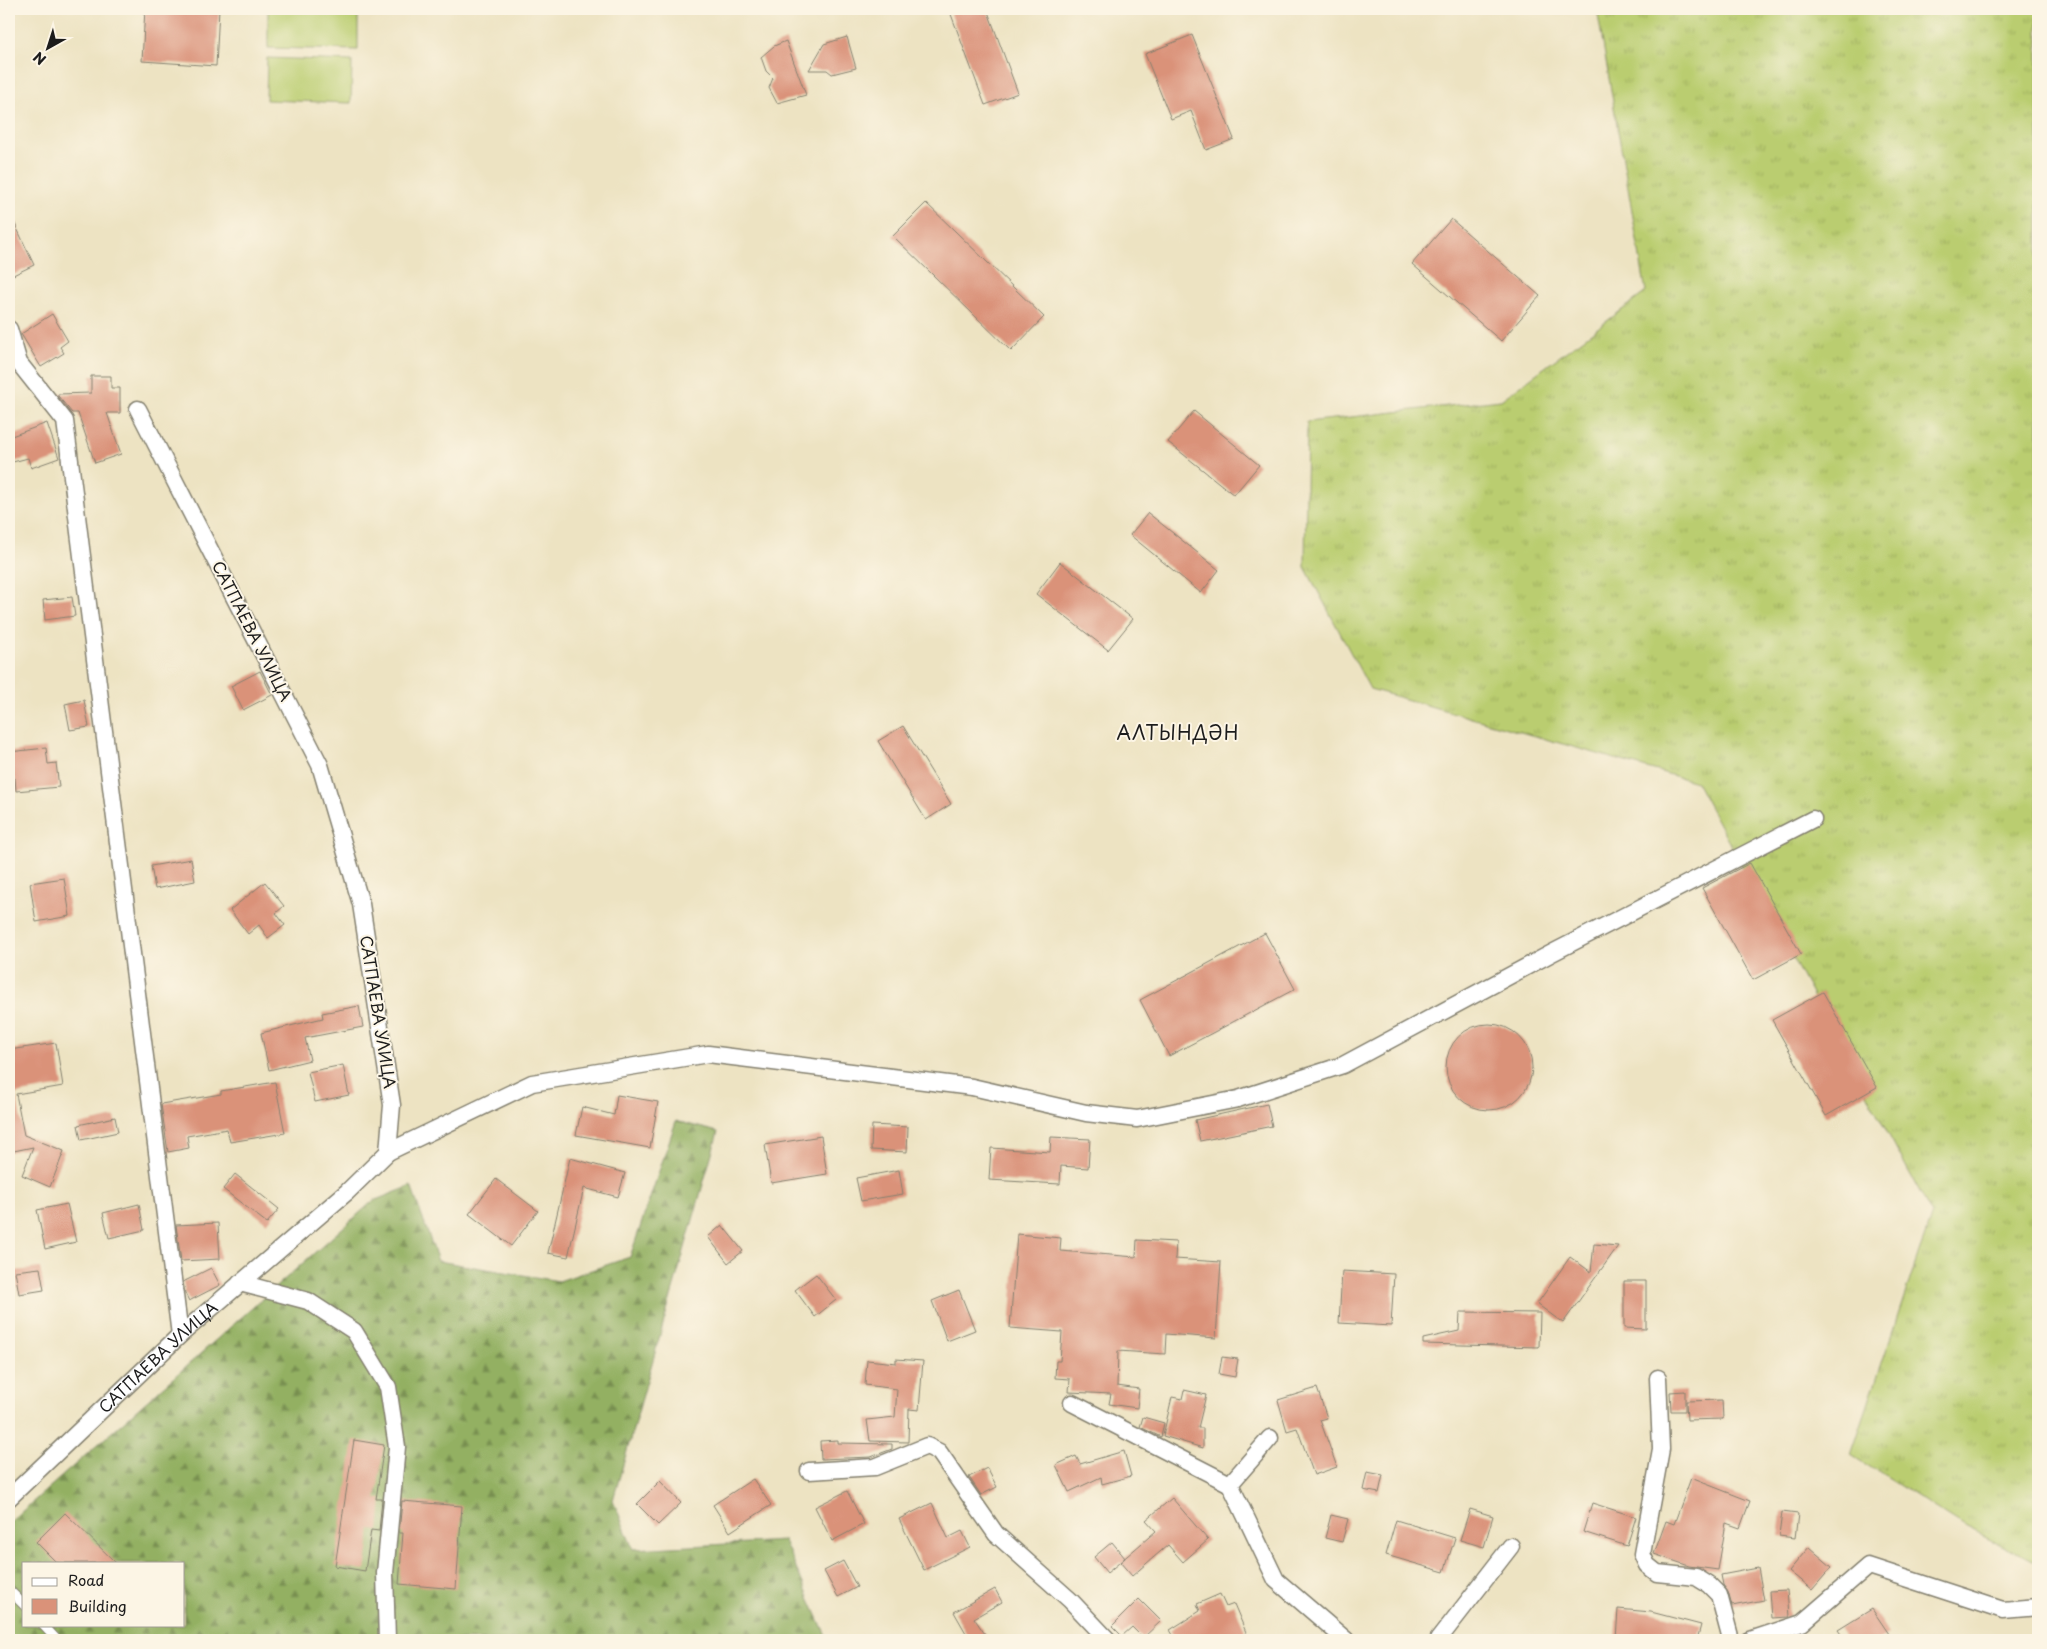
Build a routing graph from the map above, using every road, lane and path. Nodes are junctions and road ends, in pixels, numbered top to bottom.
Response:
1 (9, 329) edge
2 (138, 409) dead end
3 (1812, 819) dead end
4 (388, 1152) junction
5 (240, 1283) junction
6 (180, 1336) junction
7 (1658, 1378) dead end
8 (1072, 1403) dead end
9 (1270, 1438) dead end
10 (809, 1471) dead end
11 (1230, 1484) junction
12 (9, 1498) edge
13 (1511, 1546) dead end
14 (9, 1590) edge
15 (22, 1604) edge
16 (2038, 1607) edge
17 (44, 1626) edge
18 (57, 1640) edge
19 (387, 1640) edge
20 (1108, 1640) edge
21 (1346, 1640) edge
22 (1438, 1640) edge
23 (1732, 1640) edge
24 (1750, 1640) edge

1 - 6 street
2 - 4 street, САТПАЕВА УЛИЦА
3 - 4 street
4 - 5 street, САТПАЕВА УЛИЦА
5 - 6 street, САТПАЕВА УЛИЦА
5 - 19 street
6 - 12 street, САТПАЕВА УЛИЦА
7 - 23 street
8 - 11 street
9 - 11 street
10 - 20 street
11 - 21 street
13 - 22 street
14 - 15 lane
16 - 24 street
17 - 18 lane

